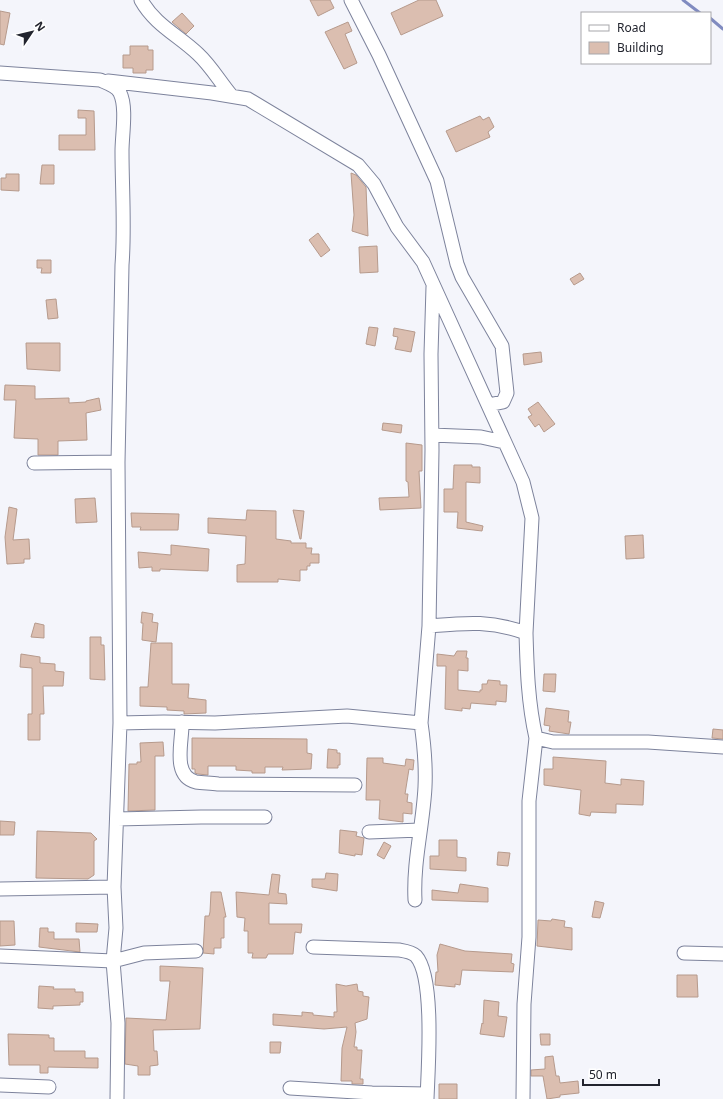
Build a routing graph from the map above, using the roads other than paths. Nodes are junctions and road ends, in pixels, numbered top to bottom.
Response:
1 (141, 0) edge
2 (351, 0) edge
3 (0, 74) edge
4 (100, 80) junction
5 (231, 95) junction
6 (433, 283) junction
7 (488, 405) junction
8 (432, 435) junction
9 (504, 442) junction
10 (118, 462) junction
11 (34, 463) dead end
12 (429, 626) junction
13 (526, 633) junction
14 (182, 722) junction
15 (120, 723) junction
16 (421, 723) junction
17 (536, 738) junction
18 (723, 747) edge
19 (355, 784) dead end
20 (265, 818) dead end
21 (117, 819) junction
22 (420, 830) junction
23 (369, 832) dead end
24 (114, 887) junction
25 (0, 889) edge
26 (415, 900) dead end
27 (313, 947) dead end
28 (196, 951) dead end
29 (684, 953) dead end
30 (723, 954) edge
31 (0, 956) edge
32 (113, 961) junction
33 (0, 1085) edge
34 (50, 1087) dead end
35 (290, 1088) dead end
36 (427, 1096) edge
37 (117, 1099) edge
38 (523, 1099) edge

1 - 5 street
2 - 7 street
3 - 4 street
4 - 5 street
4 - 10 street
5 - 6 street
6 - 7 street
6 - 8 street
7 - 9 street
8 - 9 street
8 - 12 street
9 - 13 street
10 - 11 street
10 - 15 street
12 - 13 street
12 - 16 street
13 - 17 street
14 - 15 street
14 - 16 street
14 - 19 street
15 - 21 street
16 - 22 street
17 - 18 street
17 - 38 street
20 - 21 street
21 - 24 street
22 - 23 street
22 - 26 street
24 - 25 street
24 - 32 street
27 - 36 street
28 - 32 street
29 - 30 street
31 - 32 street
32 - 37 street
33 - 34 street
35 - 36 street

